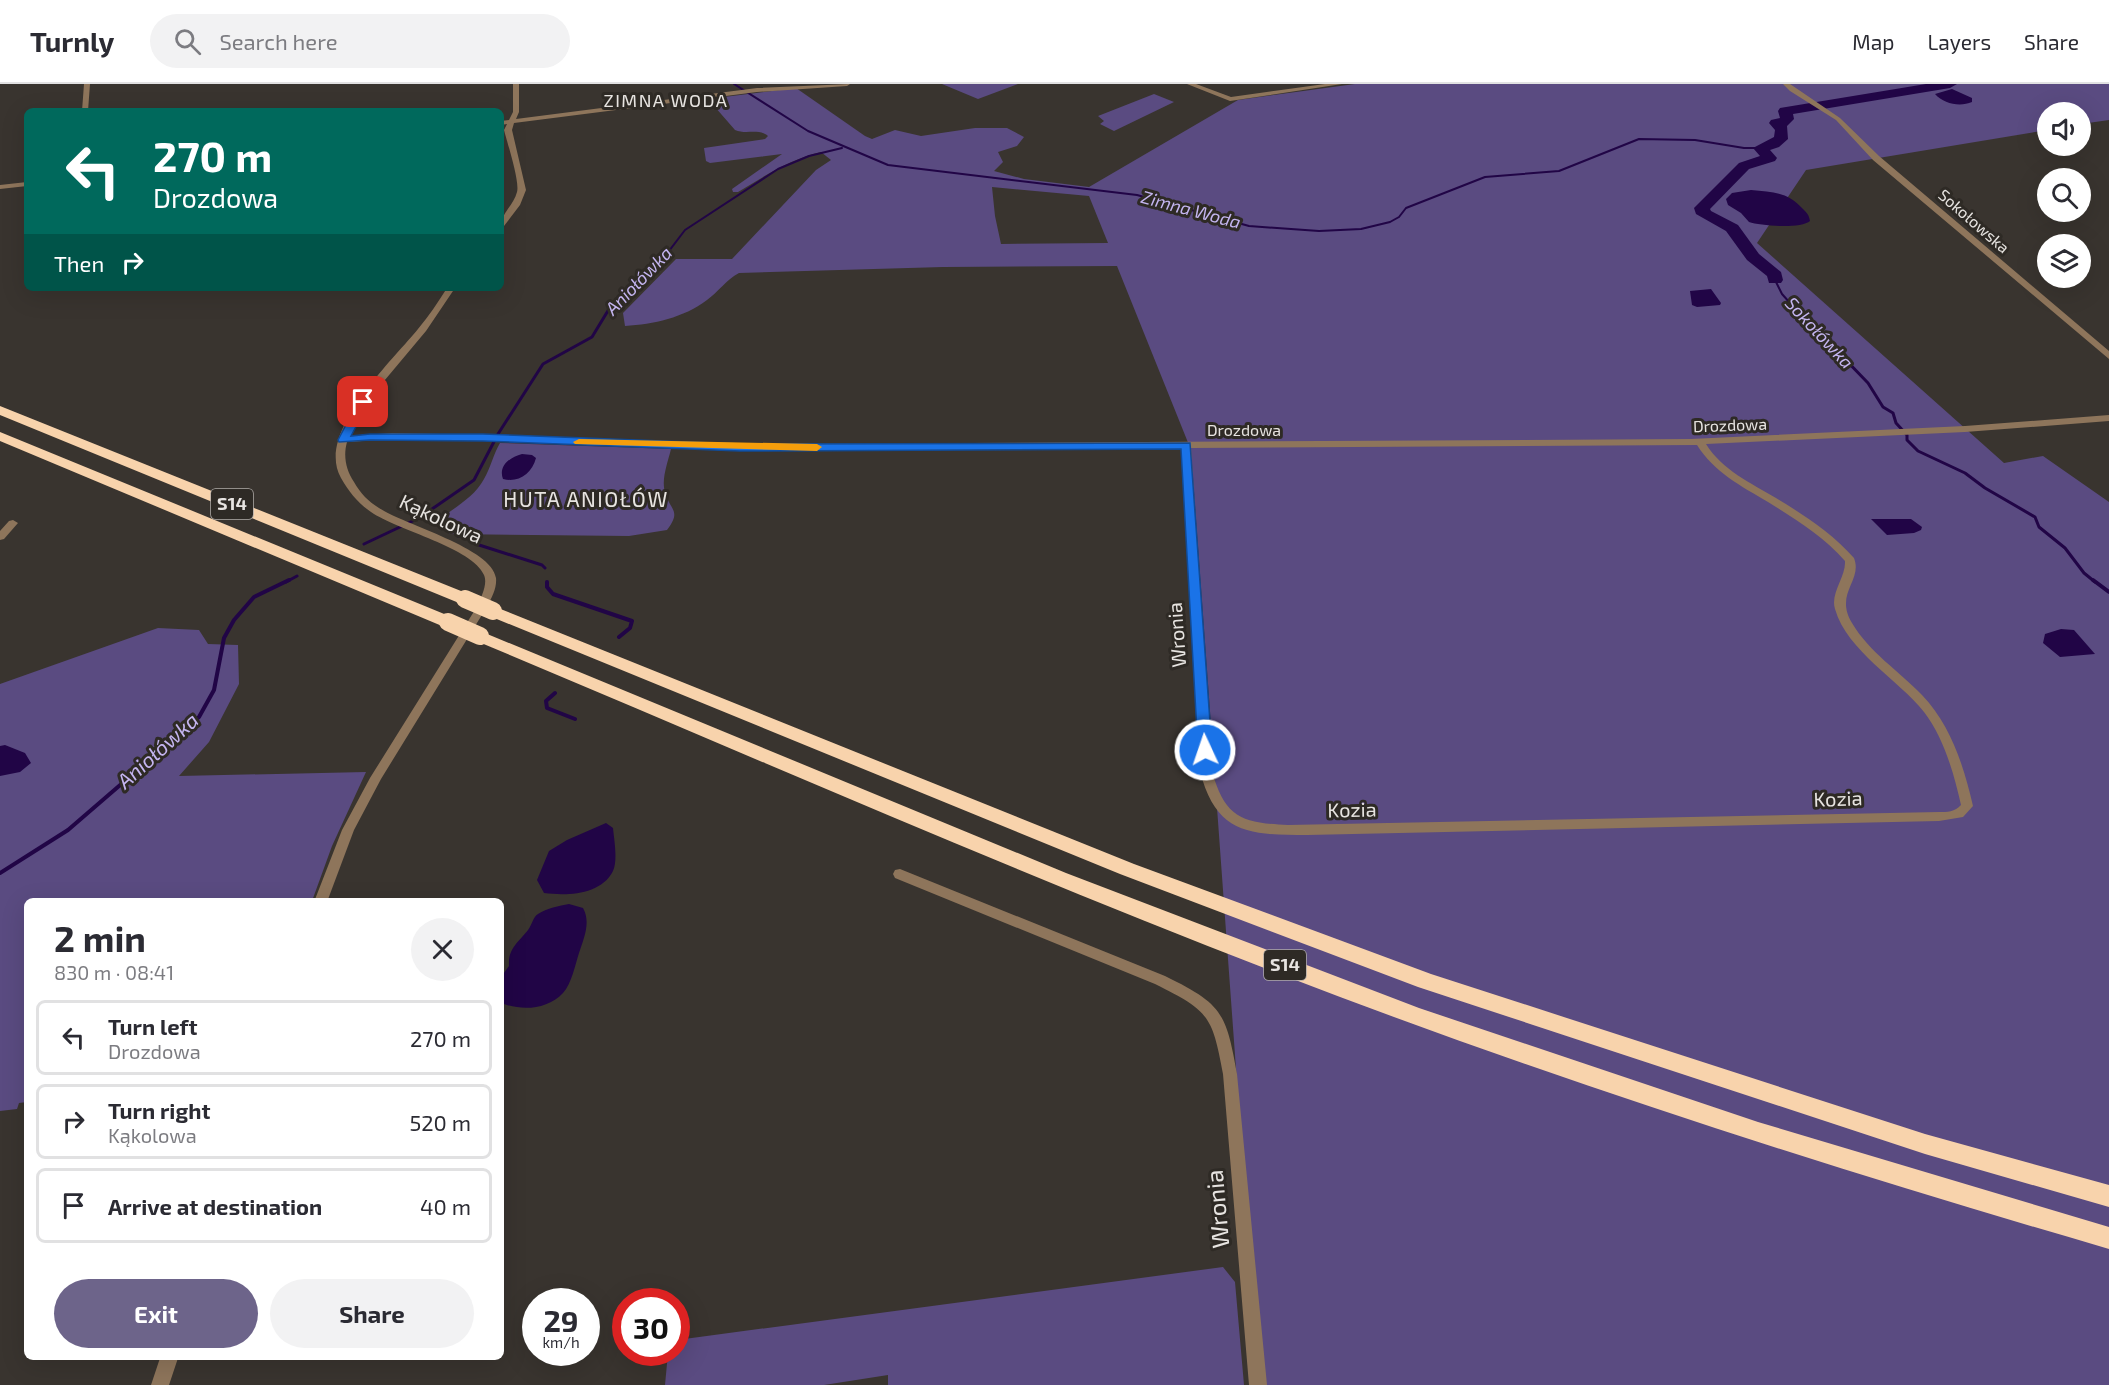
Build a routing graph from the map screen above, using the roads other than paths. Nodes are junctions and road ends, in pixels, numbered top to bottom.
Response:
1 (87, 84) edge
2 (516, 84) edge
3 (807, 84) edge
4 (847, 84) edge
5 (1190, 84) edge
6 (1338, 84) edge
7 (1786, 84) edge
8 (794, 87) junction
9 (85, 108) edge
10 (510, 122) junction
11 (504, 123) edge
12 (24, 184) edge
13 (0, 187) edge
14 (504, 220) edge
15 (450, 291) edge
16 (2109, 356) edge
17 (0, 410) edge
18 (2109, 418) edge
19 (0, 436) edge
20 (343, 440) junction
21 (1700, 442) junction
22 (1186, 446) junction
23 (0, 525) edge
24 (0, 537) edge
25 (1226, 815) joint
26 (900, 874) dead end
27 (322, 898) edge
28 (2109, 1196) edge
29 (2109, 1238) edge
30 (168, 1360) edge
31 (160, 1385) edge
32 (1258, 1385) edge

1 - 9 street
2 - 10 street
3 - 8 street
4 - 8 street
5 - 6 street
7 - 16 street, Sokołowska
8 - 10 street
10 - 11 street
10 - 14 street
12 - 13 street
15 - 20 street, Kąkolowa
17 - 28 highway, S14, bridge
18 - 21 street, Drozdowa
19 - 29 highway, S14, bridge
20 - 22 street, Drozdowa
20 - 27 street, Kąkolowa
21 - 22 street, Drozdowa
21 - 25 street, Kozia
22 - 25 street, Wronia
23 - 24 street
26 - 32 street, Wronia
30 - 31 street

